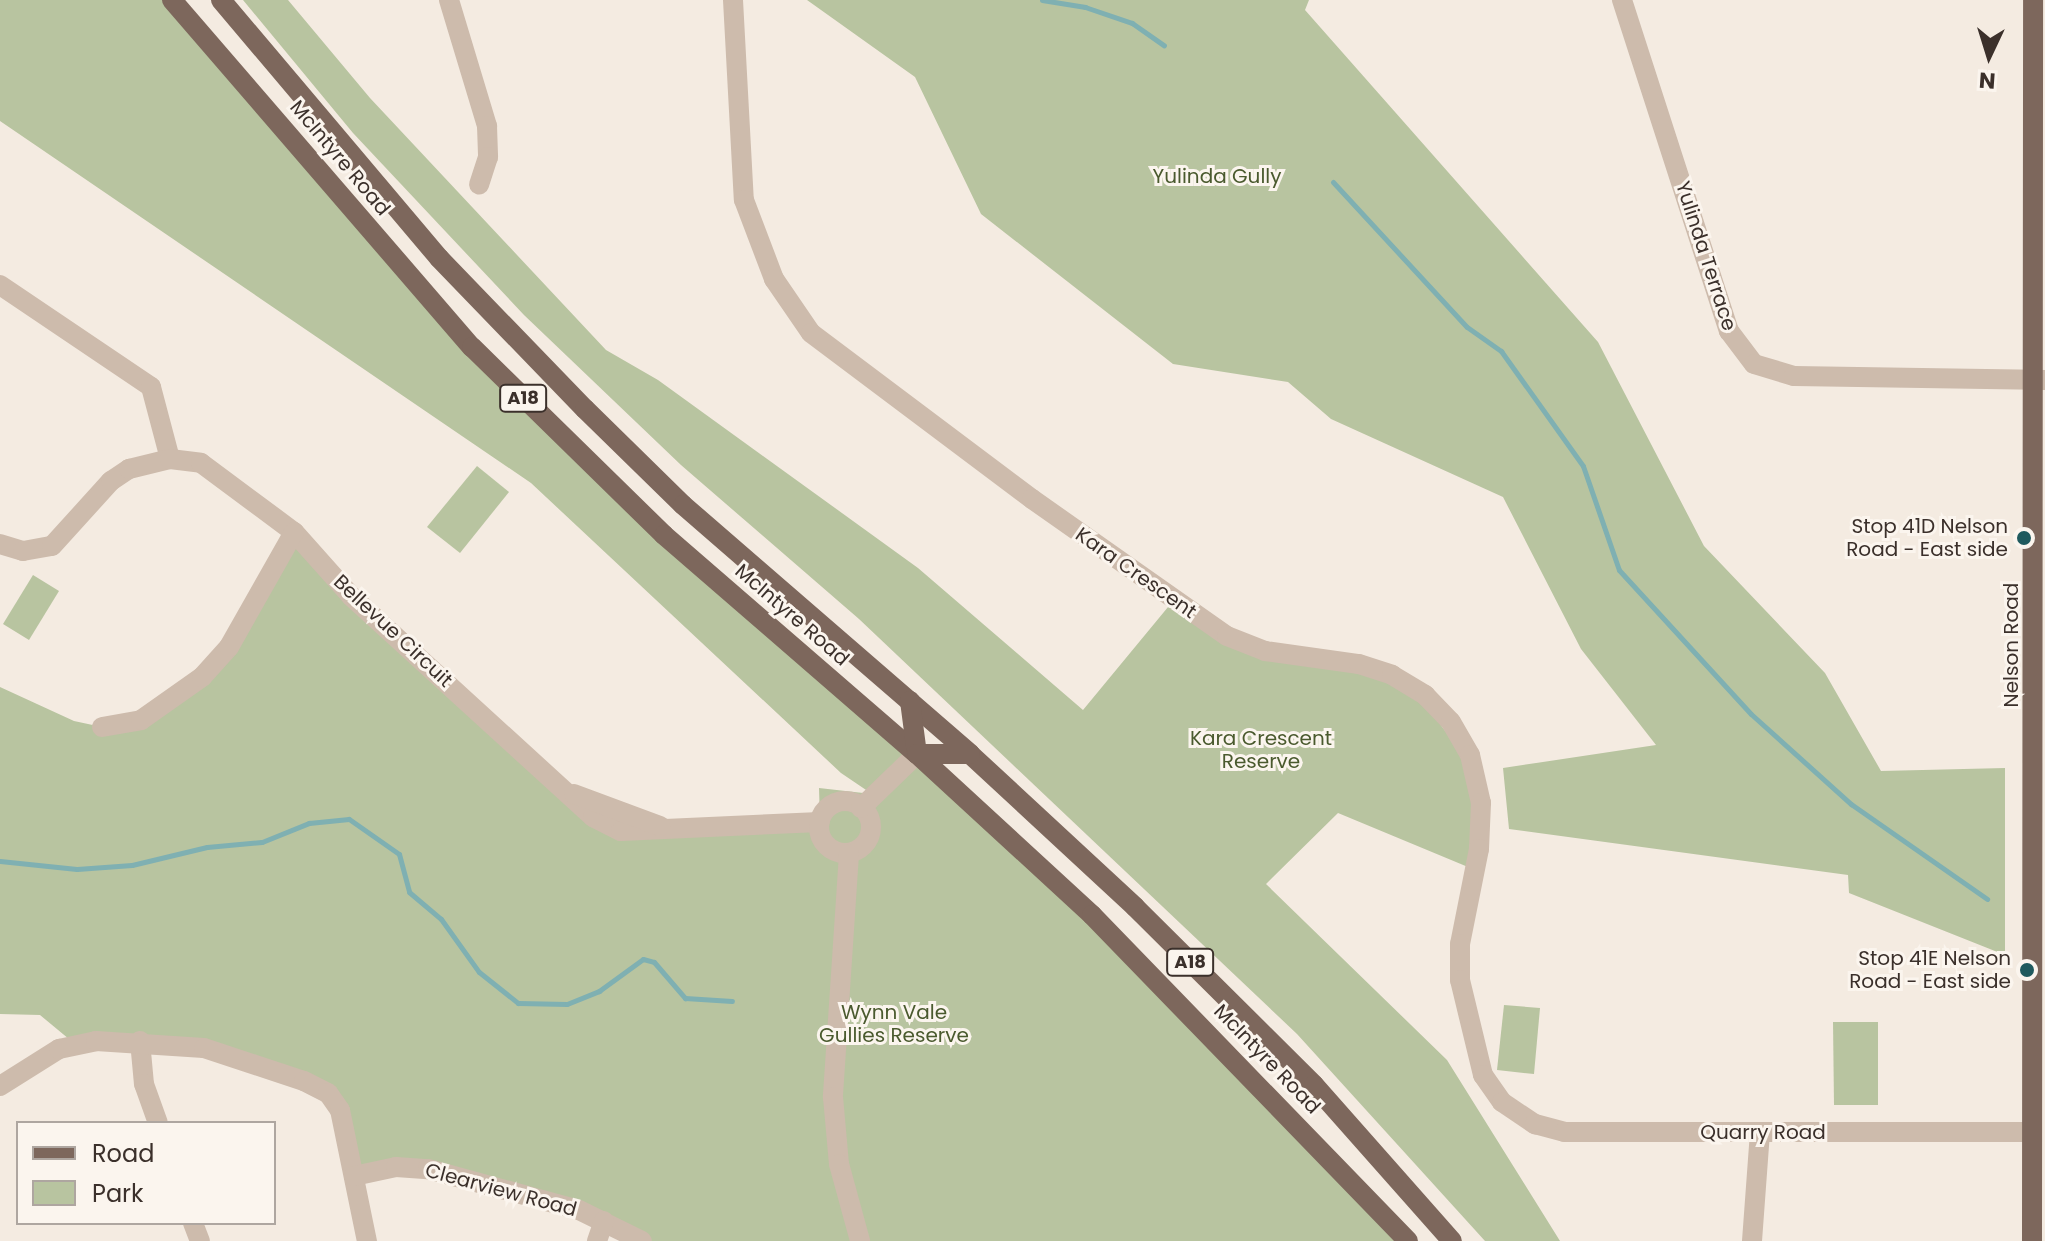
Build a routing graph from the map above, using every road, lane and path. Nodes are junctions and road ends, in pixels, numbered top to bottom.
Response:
1 (172, 0) edge
2 (221, 0) edge
3 (449, 0) edge
4 (733, 0) edge
5 (1622, 0) edge
6 (2033, 0) edge
7 (479, 185) dead end
8 (0, 285) edge
9 (2039, 380) edge
10 (170, 459) junction
11 (294, 532) junction
12 (0, 544) edge
13 (2040, 693) edge
14 (910, 701) junction
15 (102, 727) dead end
16 (917, 754) junction
17 (970, 754) junction
18 (861, 808) junction
19 (820, 822) junction
20 (849, 854) junction
21 (2038, 928) edge
22 (140, 1041) junction
23 (0, 1086) edge
24 (1502, 1102) joint
25 (157, 1121) edge
26 (1760, 1132) junction
27 (2038, 1132) edge
28 (354, 1176) junction
29 (604, 1221) junction
30 (367, 1241) edge
31 (597, 1241) edge
32 (642, 1241) edge
33 (860, 1241) edge
34 (1408, 1241) edge
35 (1452, 1241) edge
36 (1752, 1241) edge
37 (2032, 1241) edge

1 - 16 main road, McIntyre Road / A18
2 - 14 main road, McIntyre Road / A18
3 - 7 street
4 - 24 street, Kara Crescent
5 - 9 street, Yulinda Terrace
6 - 9 main road, Nelson Road
8 - 10 street
9 - 13 main road, Nelson Road
10 - 11 street, Bellevue Circuit
10 - 12 street, Bellevue Circuit
11 - 15 street
11 - 19 street, Bellevue Circuit
13 - 21 main road, Nelson Road
14 - 16 main road
14 - 17 main road, McIntyre Road / A18
16 - 17 main road
16 - 18 street
16 - 34 main road, McIntyre Road / A18
17 - 35 main road, McIntyre Road / A18
18 - 19 street
18 - 20 street
19 - 20 street
20 - 33 street
21 - 27 main road, Nelson Road
22 - 23 street
22 - 25 street
22 - 28 street
24 - 26 street, Quarry Road
26 - 27 street, Quarry Road
26 - 36 street
27 - 37 main road, Nelson Road
28 - 29 street, Clearview Road
28 - 30 street
29 - 31 street
29 - 32 street, Clearview Road

